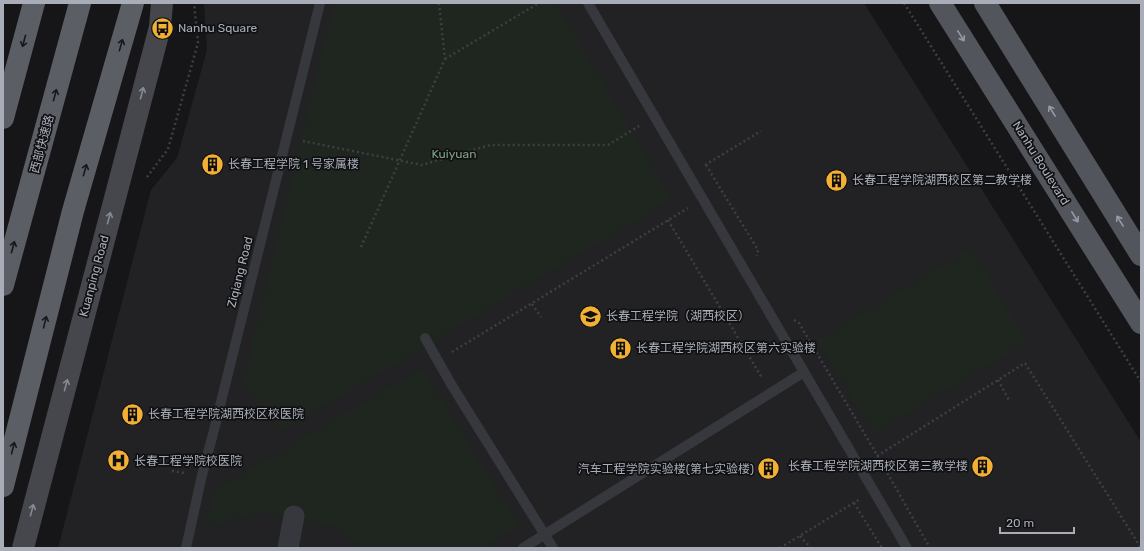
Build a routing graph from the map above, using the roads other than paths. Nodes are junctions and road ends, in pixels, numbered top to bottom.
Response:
1 (34, 3) edge
2 (80, 3) edge
3 (133, 3) edge
4 (162, 3) edge
5 (320, 3) edge
6 (588, 3) edge
7 (940, 3) edge
8 (985, 3) edge
9 (3, 118) edge
10 (1141, 255) edge
11 (3, 285) edge
12 (1141, 323) edge
13 (425, 338) dead end
14 (804, 372) junction
15 (3, 486) edge
16 (294, 516) dead end
17 (545, 535) junction
18 (23, 548) edge
19 (186, 548) edge
20 (288, 548) edge
21 (523, 548) edge
22 (553, 548) edge
23 (907, 548) edge

1 -> 9 highway
11 -> 2 highway, 西部快速路
15 -> 3 highway
18 -> 4 main road, Kuanping Road
5 - 19 lane, Ziqiang Road
6 - 14 lane
7 -> 12 main road, Nanhu Boulevard
10 -> 8 main road
13 - 17 lane
14 - 17 lane
14 - 23 lane
16 - 20 street
17 - 21 lane
17 - 22 lane

